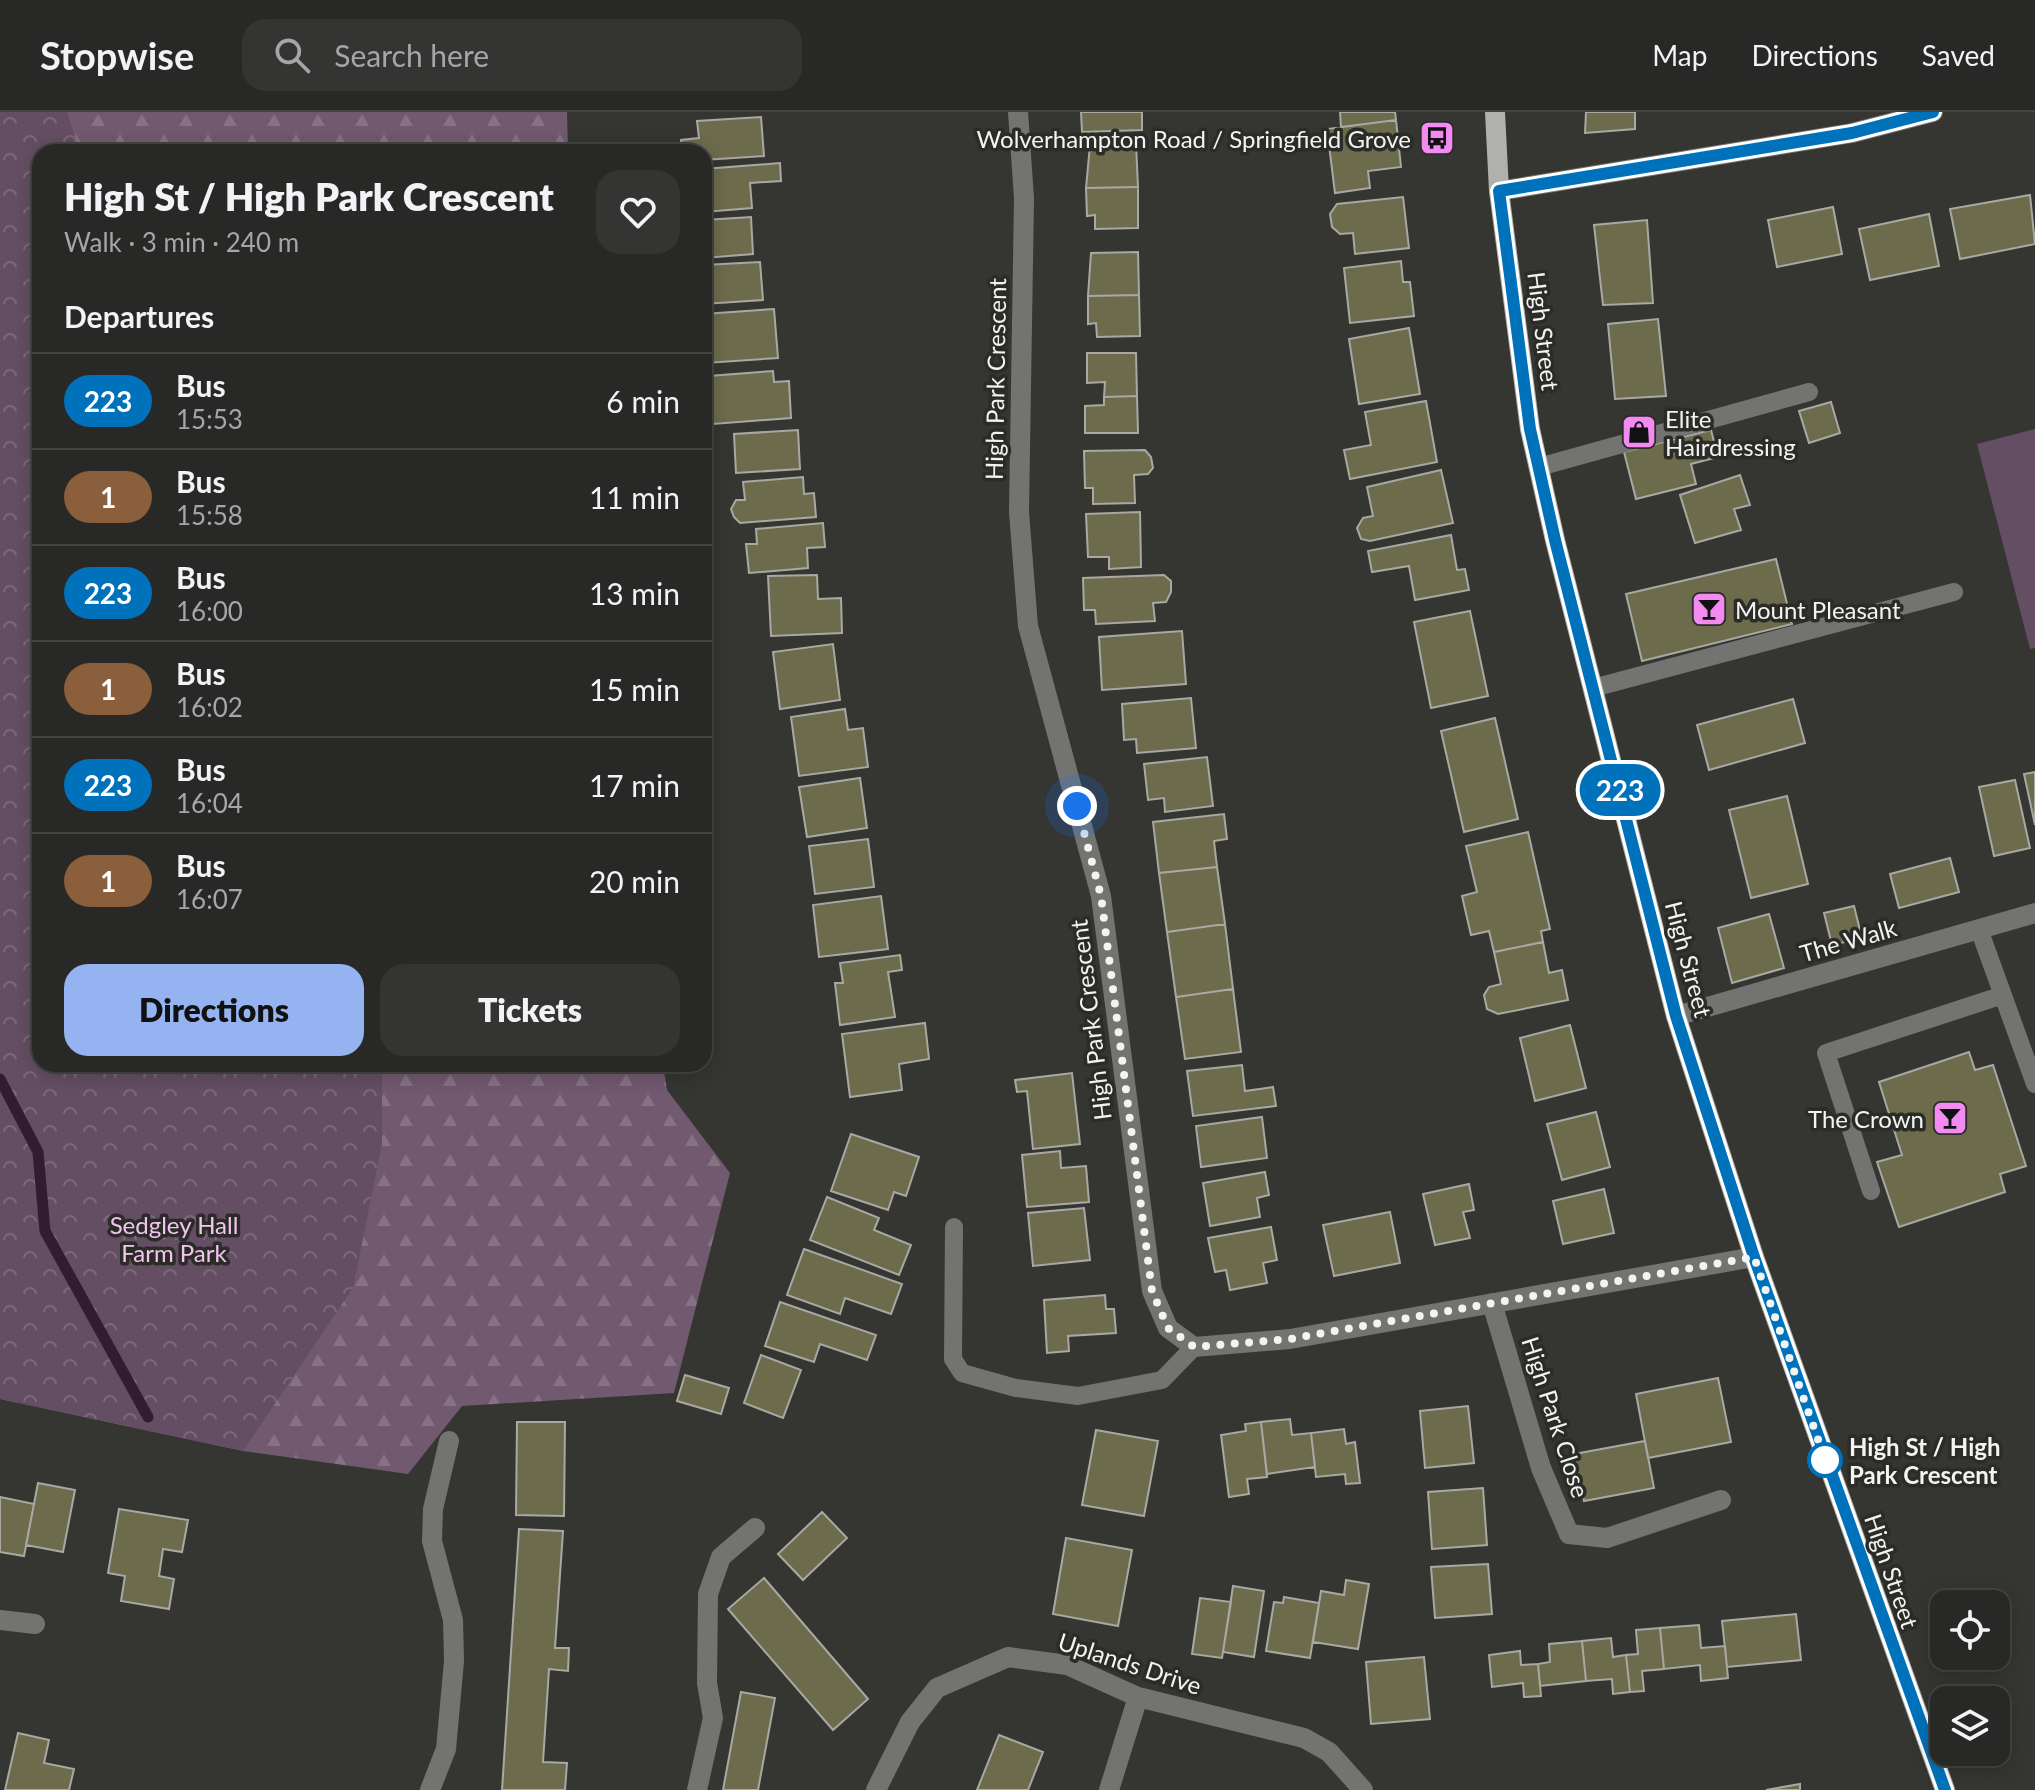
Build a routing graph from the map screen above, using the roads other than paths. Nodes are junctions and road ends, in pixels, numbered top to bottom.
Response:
1 (1018, 112) edge
2 (1495, 112) edge
3 (1933, 112) edge
4 (1499, 191) junction
5 (1809, 392) dead end
6 (1539, 467) junction
7 (1954, 592) dead end
8 (1593, 688) junction
9 (2035, 913) edge
10 (1979, 929) junction
11 (2003, 995) junction
12 (1676, 1016) junction
13 (2035, 1084) edge
14 (1871, 1191) dead end
15 (954, 1227) dead end
16 (1754, 1257) junction
17 (1492, 1303) junction
18 (1194, 1347) junction
19 (449, 1441) dead end
20 (1721, 1500) dead end
21 (755, 1528) dead end
22 (0, 1620) edge
23 (35, 1624) dead end
24 (1138, 1697) junction
25 (430, 1790) edge
26 (697, 1790) edge
27 (876, 1790) edge
28 (1109, 1790) edge
29 (1363, 1790) edge
30 (1945, 1790) edge

1 - 18 street, High Park Crescent
2 - 4 main road, High Street
3 - 4 street
4 - 6 main road, High Street
5 - 6 lane
6 - 8 main road, High Street
7 - 8 lane
8 - 12 main road, High Street
9 - 10 street, The Walk
10 - 11 lane
10 - 12 street, The Walk
11 - 13 lane
11 - 14 lane
12 - 16 main road, High Street
15 - 18 lane
16 - 17 street
16 - 30 main road, High Street
17 - 18 street
17 - 20 street, High Park Close
19 - 25 street
21 - 26 street
22 - 23 street
24 - 27 street, Uplands Drive
24 - 28 street
24 - 29 street, Uplands Drive

